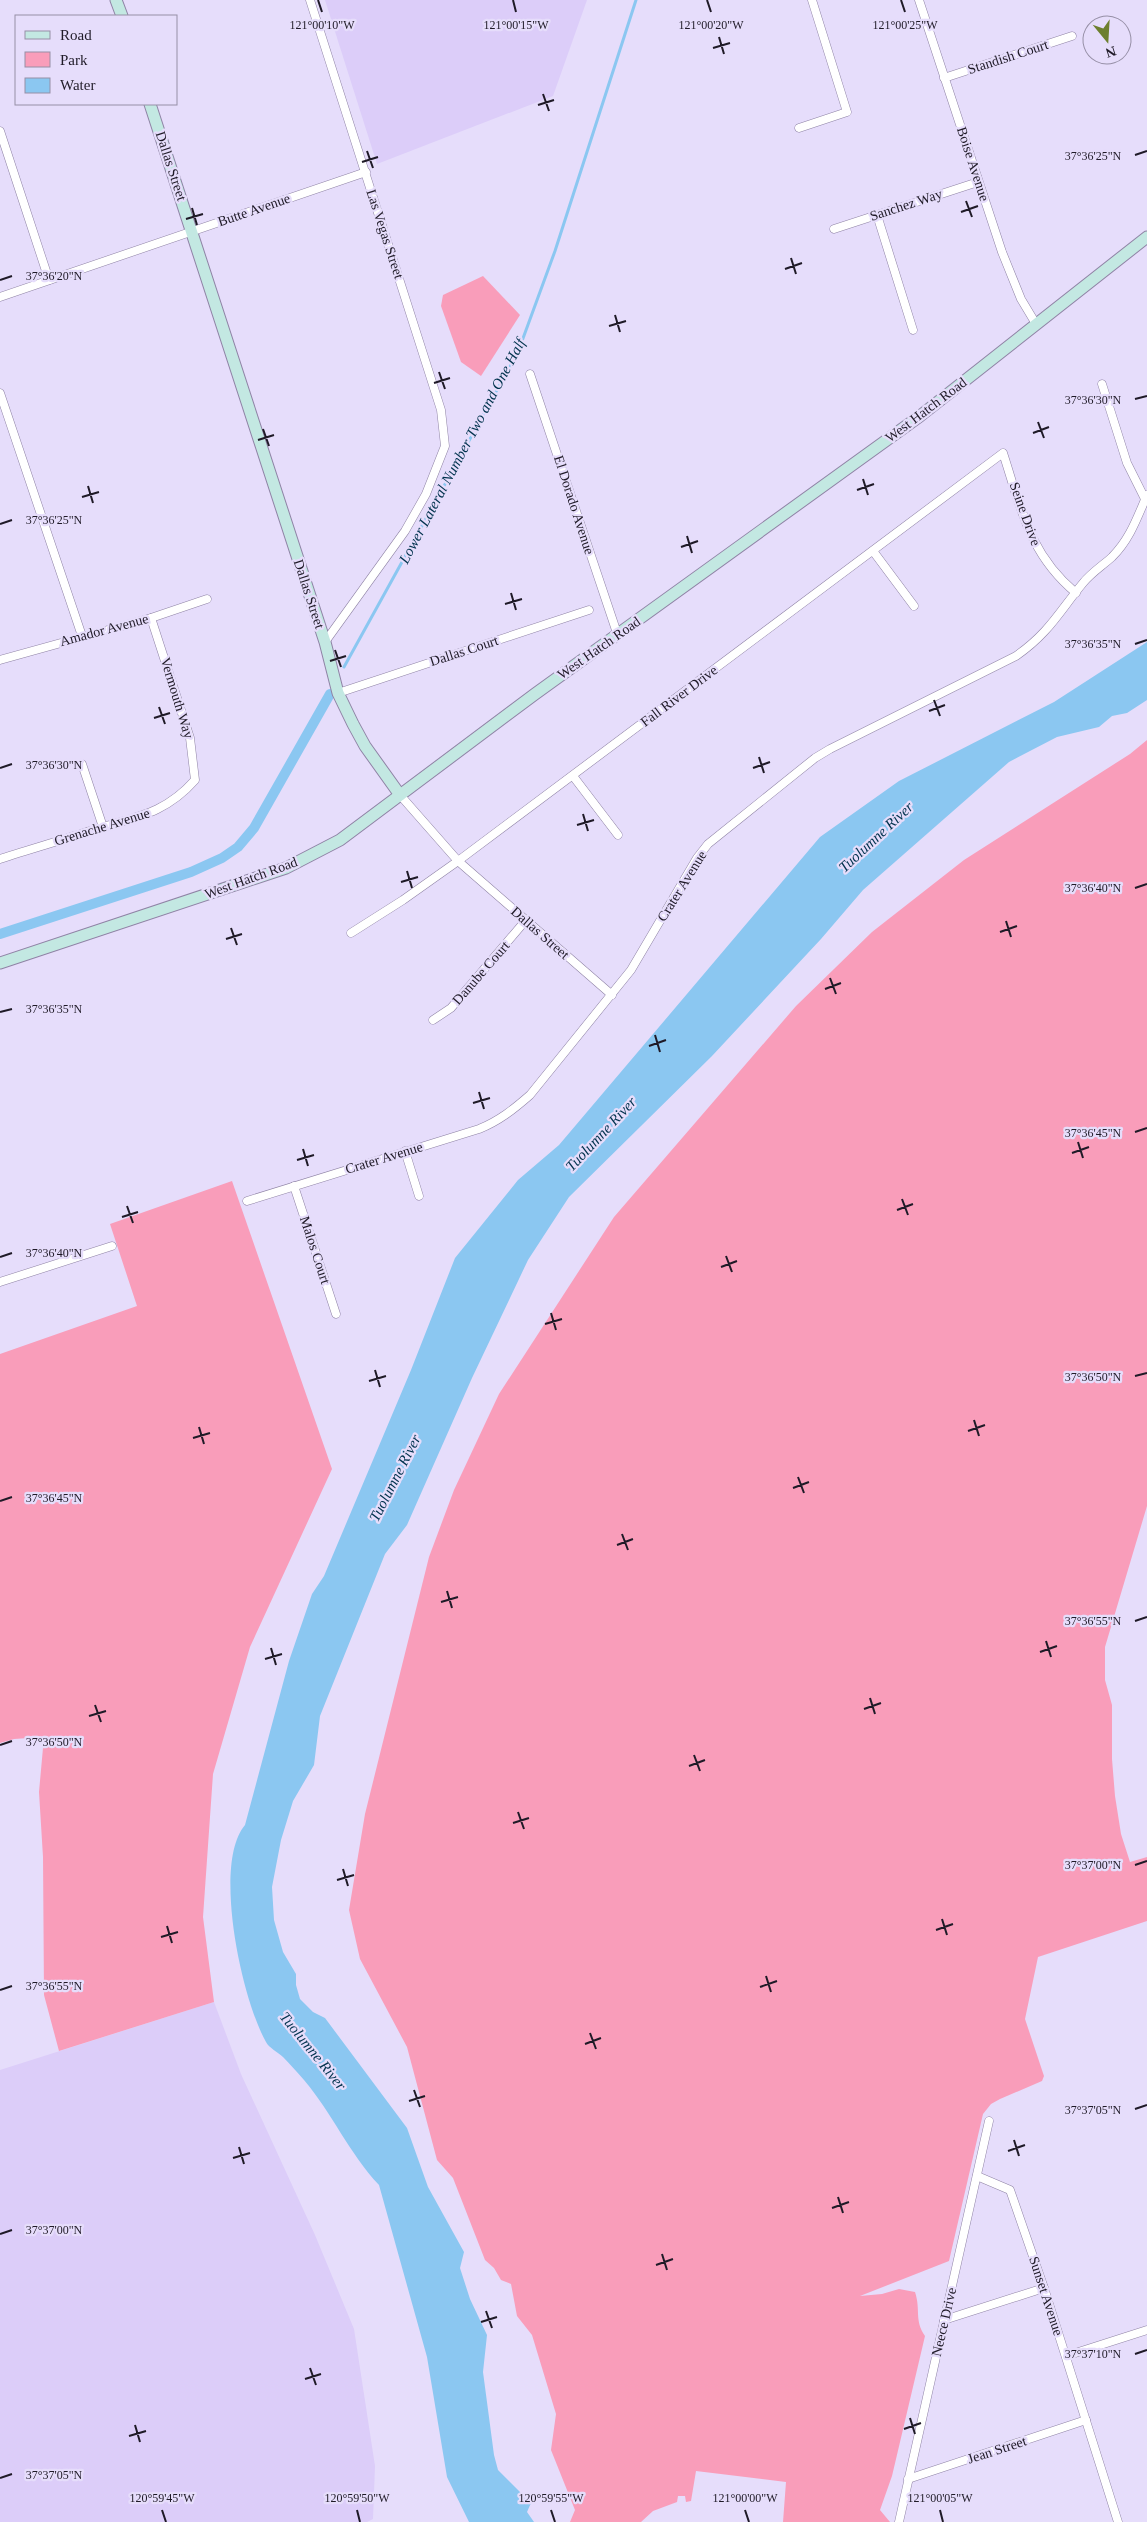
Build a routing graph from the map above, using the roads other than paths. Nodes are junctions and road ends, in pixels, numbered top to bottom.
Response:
1 (116, 0) edge
2 (310, 0) edge
3 (812, 0) edge
4 (919, 0) edge
5 (122, 15) edge
6 (1072, 36) dead end
7 (944, 78) junction
8 (150, 105) edge
9 (799, 128) dead end
10 (0, 131) edge
11 (366, 172) junction
12 (978, 182) junction
13 (877, 215) junction
14 (834, 229) dead end
15 (192, 232) junction
16 (1147, 237) edge
17 (49, 280) junction
18 (0, 297) edge
19 (1036, 324) junction
20 (913, 330) dead end
21 (530, 374) dead end
22 (1102, 384) dead end
23 (0, 393) edge
24 (1004, 453) joint
25 (1146, 497) edge
26 (873, 551) junction
27 (1076, 592) junction
28 (207, 599) dead end
29 (914, 606) dead end
30 (589, 610) dead end
31 (151, 618) junction
32 (82, 636) junction
33 (618, 636) junction
34 (325, 642) junction
35 (0, 660) edge
36 (338, 693) junction
37 (82, 764) dead end
38 (572, 776) junction
39 (195, 780) joint
40 (400, 795) junction
41 (104, 827) junction
42 (618, 835) dead end
43 (0, 859) edge
44 (458, 861) junction
45 (526, 920) junction
46 (350, 933) dead end
47 (0, 963) edge
48 (612, 995) junction
49 (433, 1020) dead end
50 (405, 1152) junction
51 (294, 1186) junction
52 (419, 1196) dead end
53 (247, 1200) dead end
54 (112, 1246) dead end
55 (0, 1282) edge
56 (336, 1314) dead end
57 (990, 2122) dead end
58 (977, 2176) junction
59 (1044, 2288) junction
60 (944, 2320) junction
61 (1147, 2330) edge
62 (1066, 2356) junction
63 (1086, 2420) junction
64 (908, 2479) junction
65 (899, 2522) edge
66 (1118, 2522) edge

1 - 5 main road
2 - 11 street, Las Vegas Street
3 - 9 street
4 - 7 street, Boise Avenue
6 - 7 street, Standish Court
7 - 12 street, Boise Avenue
8 - 15 main road, Dallas Street
10 - 17 street
11 - 15 street, Butte Avenue
11 - 34 street, Las Vegas Street
12 - 13 street, Sanchez Way
12 - 19 street, Boise Avenue
13 - 14 street, Sanchez Way
13 - 20 street
15 - 17 street, Butte Avenue
15 - 34 main road, Dallas Street
16 - 19 main road, West Hatch Road
17 - 18 street, Butte Avenue
19 - 33 main road, West Hatch Road
21 - 33 street, El Dorado Avenue
22 - 25 street
23 - 32 street
24 - 26 street, Fall River Drive
24 - 27 street, Seine Drive
25 - 27 street, Crater Avenue
26 - 29 street
26 - 38 street, Fall River Drive
27 - 48 street, Crater Avenue
28 - 31 street, Amador Avenue
30 - 36 street, Dallas Court
31 - 32 street, Amador Avenue
31 - 39 street, Vermouth Way
32 - 35 street, Amador Avenue
33 - 40 main road, West Hatch Road
34 - 36 main road, Dallas Street
36 - 40 main road, Dallas Street
37 - 41 street
38 - 42 street
38 - 44 street, Fall River Drive
39 - 41 street, Grenache Avenue
40 - 44 street, Dallas Street
40 - 47 main road, West Hatch Road
41 - 43 street, Grenache Avenue
44 - 45 street, Dallas Street
44 - 46 street, Fall River Drive
45 - 48 street, Dallas Street
45 - 49 street, Danube Court
48 - 50 street, Crater Avenue
50 - 51 street, Crater Avenue
50 - 52 street
51 - 53 street, Crater Avenue
51 - 56 street, Malos Court
54 - 55 street
57 - 58 street, Neece Drive
58 - 59 street, Sunset Avenue
58 - 60 street, Neece Drive
59 - 60 street
59 - 62 street, Sunset Avenue
60 - 64 street, Neece Drive
61 - 62 street
62 - 63 street, Sunset Avenue
63 - 64 street, Jean Street
63 - 66 street, Sunset Avenue
64 - 65 street, Neece Drive

